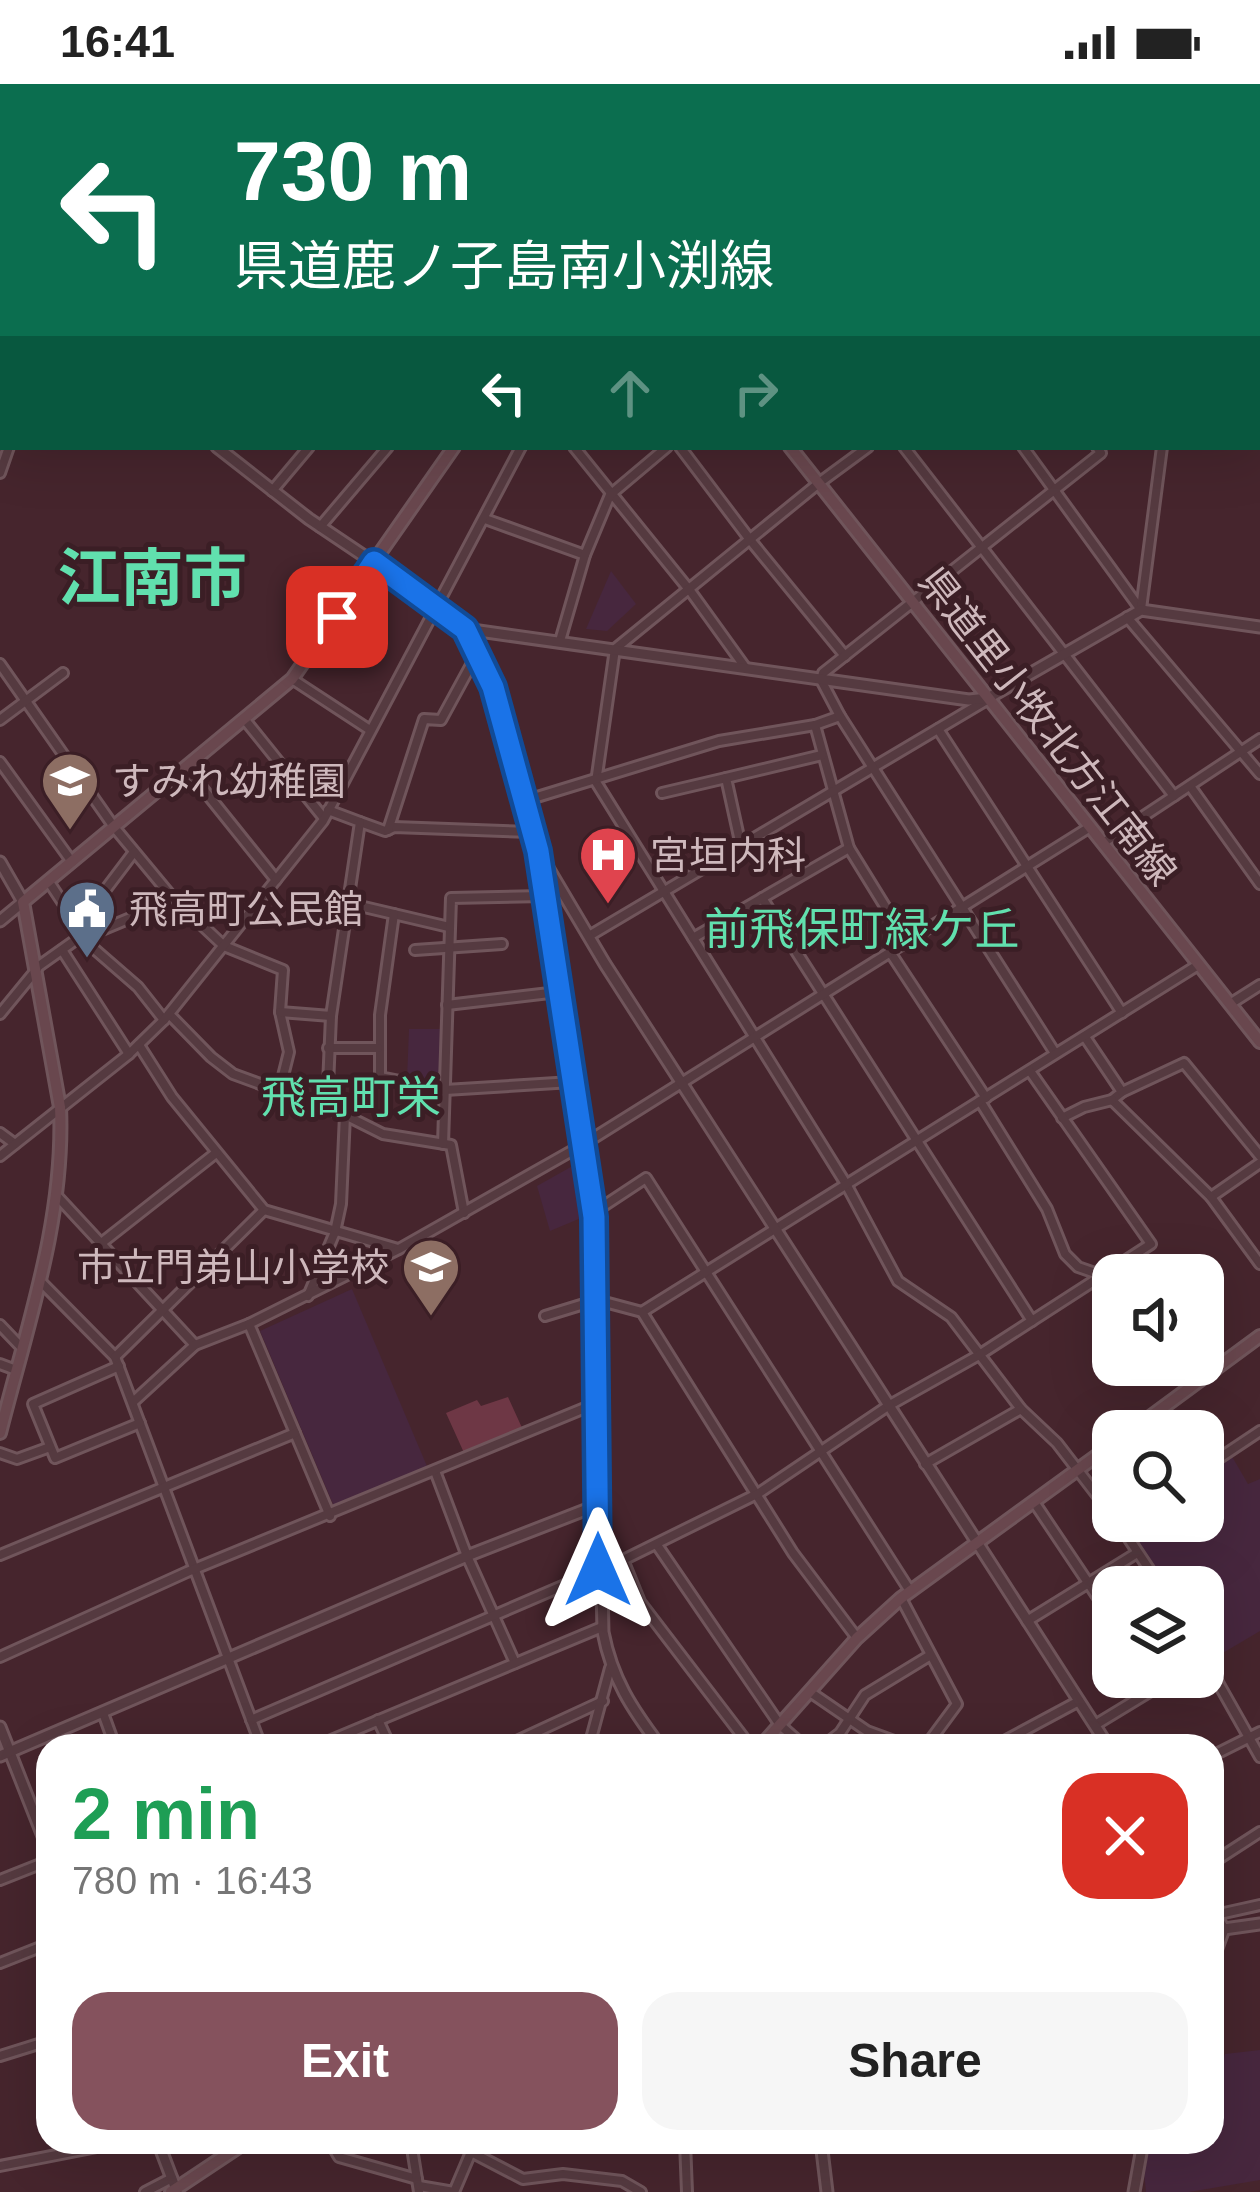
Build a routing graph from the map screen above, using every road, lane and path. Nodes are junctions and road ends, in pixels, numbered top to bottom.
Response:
1 (221, 450) edge
2 (306, 450) edge
3 (385, 450) edge
4 (452, 450) edge
5 (518, 450) edge
6 (576, 450) edge
7 (663, 450) edge
8 (682, 450) edge
9 (792, 450) edge
10 (864, 450) edge
11 (906, 450) edge
12 (1025, 450) edge
13 (1100, 450) edge
14 (1162, 450) edge
15 (818, 483) junction
16 (272, 491) junction
17 (1055, 491) junction
18 (610, 495) junction
19 (484, 519) junction
20 (320, 527) junction
21 (751, 542) junction
22 (982, 547) junction
23 (585, 555) junction
24 (374, 562) junction
25 (689, 590) junction
26 (911, 601) junction
27 (437, 605) junction
28 (1142, 610) junction
29 (1127, 617) junction
30 (1260, 627) edge
31 (465, 629) junction
32 (560, 641) junction
33 (615, 649) junction
34 (478, 652) junction
35 (1066, 652) junction
36 (844, 656) junction
37 (0, 664) edge
38 (745, 667) junction
39 (63, 673) dead end
40 (292, 679) junction
41 (821, 680) junction
42 (988, 698) junction
43 (25, 700) junction
44 (840, 716) junction
45 (0, 720) edge
46 (245, 720) junction
47 (815, 725) junction
48 (938, 729) junction
49 (370, 730) junction
50 (1260, 739) edge
51 (1241, 752) junction
52 (822, 755) junction
53 (0, 762) edge
54 (874, 768) junction
55 (187, 769) junction
56 (1260, 774) edge
57 (726, 778) junction
58 (596, 782) junction
59 (1190, 786) junction
60 (662, 793) dead end
61 (831, 793) junction
62 (1174, 796) junction
63 (523, 802) junction
64 (326, 814) junction
65 (360, 823) junction
66 (114, 827) junction
67 (1090, 827) junction
68 (388, 830) junction
69 (532, 832) junction
70 (1103, 844) junction
71 (741, 846) junction
72 (849, 848) junction
73 (538, 851) junction
74 (134, 852) junction
75 (0, 862) edge
76 (72, 862) junction
77 (1027, 866) junction
78 (276, 880) junction
79 (49, 882) junction
80 (1260, 884) edge
81 (664, 892) junction
82 (544, 896) junction
83 (762, 898) junction
84 (23, 902) junction
85 (347, 903) junction
86 (182, 908) junction
87 (961, 908) junction
88 (394, 914) junction
89 (0, 921) edge
90 (449, 926) junction
91 (82, 932) junction
92 (589, 936) junction
93 (693, 938) junction
94 (907, 942) junction
95 (502, 944) dead end
96 (224, 946) junction
97 (448, 949) junction
98 (62, 950) junction
99 (415, 950) dead end
100 (890, 952) junction
101 (1198, 965) junction
102 (36, 968) junction
103 (1260, 986) edge
104 (558, 992) junction
105 (822, 993) junction
106 (1230, 1004) junction
107 (447, 1005) junction
108 (280, 1012) junction
109 (1122, 1012) junction
110 (0, 1014) edge
111 (331, 1016) junction
112 (166, 1017) junction
113 (754, 1037) junction
114 (1085, 1037) junction
115 (1260, 1042) edge
116 (139, 1045) junction
117 (328, 1048) junction
118 (378, 1048) junction
119 (1055, 1053) junction
120 (129, 1054) junction
121 (1030, 1071) junction
122 (572, 1082) junction
123 (682, 1083) junction
124 (445, 1090) junction
125 (279, 1092) junction
126 (1122, 1092) junction
127 (983, 1099) junction
128 (1112, 1100) junction
129 (60, 1107) junction
130 (328, 1109) junction
131 (345, 1115) junction
132 (1062, 1118) junction
133 (0, 1133) edge
134 (915, 1140) junction
135 (15, 1144) junction
136 (443, 1144) junction
137 (584, 1144) junction
138 (216, 1153) junction
139 (0, 1156) edge
140 (1260, 1160) edge
141 (846, 1184) junction
142 (57, 1196) junction
143 (1211, 1197) junction
144 (264, 1210) junction
145 (464, 1213) junction
146 (593, 1214) junction
147 (775, 1228) junction
148 (335, 1232) junction
149 (103, 1241) junction
150 (399, 1250) junction
151 (1134, 1254) edge
152 (1260, 1264) edge
153 (706, 1269) junction
154 (1092, 1272) edge
155 (40, 1281) junction
156 (1092, 1281) edge
157 (307, 1298) junction
158 (597, 1300) junction
159 (164, 1310) junction
160 (642, 1312) junction
161 (545, 1316) dead end
162 (1032, 1321) junction
163 (249, 1324) junction
164 (0, 1325) edge
165 (1260, 1336) edge
166 (195, 1345) junction
167 (21, 1347) junction
168 (979, 1354) junction
169 (117, 1362) junction
170 (0, 1364) edge
171 (16, 1370) junction
172 (4, 1400) edge
173 (132, 1402) junction
174 (597, 1403) junction
175 (888, 1406) junction
176 (1021, 1409) junction
177 (1160, 1410) edge
178 (140, 1423) junction
179 (1260, 1431) edge
180 (0, 1433) edge
181 (295, 1433) junction
182 (50, 1447) junction
183 (821, 1451) junction
184 (0, 1453) edge
185 (1224, 1455) edge
186 (1092, 1460) edge
187 (925, 1464) junction
188 (435, 1472) junction
189 (1076, 1472) junction
190 (163, 1488) junction
191 (1092, 1490) edge
192 (759, 1493) junction
193 (1033, 1500) junction
194 (598, 1505) junction
195 (330, 1516) junction
196 (974, 1541) junction
197 (1131, 1542) edge
198 (657, 1544) junction
199 (1137, 1552) junction
200 (0, 1555) edge
201 (467, 1556) junction
202 (623, 1560) junction
203 (1147, 1566) edge
204 (194, 1570) junction
205 (598, 1570) junction
206 (1090, 1585) junction
207 (1092, 1588) edge
208 (906, 1594) junction
209 (494, 1616) junction
210 (1027, 1622) junction
211 (602, 1627) junction
212 (857, 1638) junction
213 (929, 1656) junction
214 (0, 1657) edge
215 (229, 1659) junction
216 (515, 1663) junction
217 (610, 1668) junction
218 (1224, 1689) edge
219 (810, 1692) junction
220 (1139, 1698) edge
221 (603, 1701) junction
222 (1079, 1701) junction
223 (103, 1713) junction
224 (251, 1720) junction
225 (378, 1720) junction
226 (850, 1720) junction
227 (1094, 1725) junction
228 (780, 1726) junction
229 (0, 1727) edge
230 (52, 1734) edge
231 (111, 1734) edge
232 (256, 1734) edge
233 (345, 1734) edge
234 (384, 1734) edge
235 (532, 1734) edge
236 (593, 1734) edge
237 (651, 1734) edge
238 (741, 1734) edge
239 (772, 1734) edge
240 (790, 1734) edge
241 (835, 1734) edge
242 (875, 1734) edge
243 (935, 1734) edge
244 (1017, 1734) edge
245 (1100, 1734) edge
246 (1255, 1735) edge
247 (36, 1741) edge
248 (1224, 1750) edge
249 (4, 1754) edge
250 (1260, 1757) edge
251 (36, 1823) edge
252 (1260, 1832) edge
253 (1224, 1855) edge
254 (36, 1866) edge
255 (0, 1880) edge
256 (1260, 1906) edge
257 (1224, 1911) edge
258 (1260, 1924) edge
259 (1224, 1929) edge
260 (36, 1949) edge
261 (0, 1964) edge
262 (36, 2045) edge
263 (0, 2056) edge
264 (62, 2154) edge
265 (162, 2154) edge
266 (227, 2154) edge
267 (337, 2154) edge
268 (413, 2154) edge
269 (470, 2154) edge
270 (475, 2154) edge
271 (685, 2154) edge
272 (821, 2154) edge
273 (1140, 2154) edge
274 (0, 2166) edge
275 (418, 2186) edge
276 (174, 2188) edge
277 (145, 2192) edge
278 (641, 2192) edge
279 (687, 2192) edge
280 (824, 2192) edge
281 (1134, 2192) edge

1 - 16 street
2 - 16 street
3 - 20 street
4 - 24 main road
5 - 19 street
6 - 18 street
7 - 18 street
8 - 21 street
9 - 15 main road, 県道里小牧北方江南線
10 - 15 street
11 - 22 street
12 - 17 street
13 - 17 street
14 - 28 street
15 - 21 street
15 - 26 main road, 県道里小牧北方江南線
16 - 20 street
17 - 22 street
17 - 28 street
18 - 23 street
18 - 25 street
19 - 23 street
19 - 27 street
20 - 24 street
21 - 25 street
21 - 36 street
22 - 26 street
22 - 35 street
23 - 32 street
24 - 27 street
24 - 40 main road
25 - 33 street
25 - 38 street
26 - 36 street
26 - 42 main road, 県道里小牧北方江南線
27 - 31 street
27 - 49 street
28 - 29 street
28 - 30 street
29 - 35 street
29 - 51 street
31 - 32 street
31 - 34 street
32 - 33 street
33 - 38 street
33 - 58 street
34 - 63 street
34 - 68 street
35 - 42 street
35 - 62 street
36 - 41 street
37 - 43 street
38 - 41 street
39 - 43 street
40 - 46 main road
40 - 49 street
41 - 42 street
41 - 44 street
42 - 48 street
42 - 67 main road, 県道里小牧北方江南線
43 - 45 street
43 - 66 street
44 - 47 street
44 - 54 street
46 - 55 main road
46 - 64 street
47 - 52 street
47 - 58 street
48 - 54 street
48 - 77 street
49 - 64 street
50 - 51 street
51 - 56 street
51 - 59 street
52 - 57 street
52 - 61 street
53 - 76 street
54 - 61 street
54 - 87 street
55 - 66 main road
55 - 78 street
57 - 60 street
57 - 71 street
58 - 63 street
58 - 81 street
59 - 62 street
59 - 80 street
61 - 71 street
61 - 72 street
62 - 70 street
63 - 69 street
64 - 65 street
64 - 78 street
65 - 68 street
65 - 85 street
66 - 74 street
66 - 76 main road
67 - 70 main road, 県道里小牧北方江南線
67 - 77 street
68 - 69 street
69 - 73 street
70 - 101 main road, 県道里小牧北方江南線
71 - 81 street
72 - 83 street
72 - 94 street
73 - 82 street
73 - 92 street
74 - 86 street
74 - 91 street
75 - 84 street
76 - 79 main road
77 - 87 street
77 - 109 street
78 - 96 street
79 - 84 main road
79 - 91 street
81 - 92 street
81 - 93 street
82 - 90 street
82 - 104 street
83 - 93 street
83 - 105 street
84 - 89 street
84 - 102 main road
85 - 88 street
85 - 111 street
86 - 91 street
86 - 96 street
87 - 94 street
87 - 119 street
88 - 90 street
88 - 118 street
90 - 97 street
91 - 98 street
91 - 112 street
92 - 123 street
93 - 113 street
94 - 100 street
95 - 97 street
96 - 108 street
96 - 112 street
97 - 99 street
97 - 107 street
98 - 102 street
98 - 120 street
100 - 105 street
100 - 127 street
101 - 106 main road, 県道里小牧北方江南線
101 - 109 street
102 - 110 street
102 - 129 main road
103 - 106 street
104 - 107 street
104 - 122 street
105 - 113 street
105 - 134 street
106 - 115 main road, 県道里小牧北方江南線
107 - 124 street
108 - 111 street
108 - 125 street
109 - 114 street
111 - 117 street
112 - 116 street
112 - 125 street
113 - 123 street
113 - 141 street
114 - 119 street
114 - 126 street
116 - 120 street
116 - 138 street
117 - 118 street
117 - 130 street
118 - 124 street
119 - 121 street
120 - 129 street
121 - 127 street
121 - 132 street
122 - 124 street
122 - 137 street
123 - 137 street
123 - 147 street
124 - 136 street
125 - 130 street
126 - 128 street
126 - 140 street
127 - 134 street
127 - 154 street
128 - 132 street
128 - 143 street
129 - 135 street
129 - 142 main road
130 - 131 street
131 - 136 street
131 - 148 street
132 - 151 street
133 - 135 street
134 - 141 street
134 - 162 street
135 - 139 street
136 - 145 street
137 - 145 street
137 - 146 street
138 - 144 street
138 - 149 street
140 - 143 street
141 - 147 street
141 - 168 street
142 - 149 street
142 - 155 main road
143 - 152 street
144 - 148 street
144 - 159 street
145 - 150 street
146 - 153 street
146 - 158 street
147 - 153 street
147 - 175 street
148 - 150 street
148 - 157 street
149 - 159 street
150 - 157 street
153 - 160 street
153 - 183 street
155 - 167 main road
155 - 169 street
156 - 162 street
157 - 163 street
158 - 160 street
158 - 161 street
158 - 174 street
159 - 166 street
159 - 169 street
160 - 192 street
162 - 168 street
163 - 166 street
163 - 181 street
164 - 167 street
165 - 177 main road
166 - 173 street
167 - 171 main road
168 - 175 street
168 - 176 street
169 - 173 street
169 - 182 street
170 - 171 street
171 - 172 main road
172 - 180 main road
173 - 178 street
174 - 188 street
174 - 194 street
175 - 183 street
175 - 187 street
176 - 187 street
176 - 189 street
178 - 182 street
178 - 190 street
179 - 185 street
181 - 190 street
181 - 195 street
182 - 184 street
183 - 192 street
183 - 208 street
186 - 189 main road
187 - 196 street
188 - 195 street
188 - 201 street
189 - 191 street
189 - 193 main road
190 - 200 street
190 - 204 street
192 - 198 street
192 - 212 street
193 - 196 main road
193 - 206 street
194 - 201 street
194 - 205 street
195 - 204 street
196 - 208 main road
196 - 210 street
197 - 199 street
198 - 202 street
198 - 228 street
199 - 203 street
199 - 206 street
201 - 209 street
201 - 215 street
202 - 205 street
202 - 238 street
204 - 214 street
204 - 215 street
205 - 209 street
205 - 211 street
206 - 207 street
206 - 210 street
208 - 212 main road
208 - 213 street
209 - 216 street
209 - 224 street
210 - 222 street
211 - 216 street
211 - 217 street
212 - 219 main road
213 - 226 street
213 - 243 street
215 - 223 street
215 - 224 street
216 - 225 street
217 - 221 street
217 - 237 street
218 - 246 street
219 - 226 street
219 - 228 main road
220 - 227 street
221 - 235 street
221 - 236 street
222 - 227 street
222 - 244 street
223 - 230 street
223 - 231 street
224 - 232 street
225 - 233 street
225 - 234 street
226 - 241 street
226 - 242 street
227 - 245 street
228 - 239 main road
228 - 240 street
229 - 249 street
246 - 248 street
246 - 250 street
247 - 249 street
249 - 251 street
252 - 253 street
254 - 255 street
256 - 257 street
258 - 259 street
260 - 261 street
262 - 263 street
264 - 274 street
265 - 276 street
266 - 276 main road
267 - 275 street
268 - 275 street
269 - 275 street
270 - 278 street
271 - 279 street
272 - 280 street
273 - 281 street
276 - 277 street

